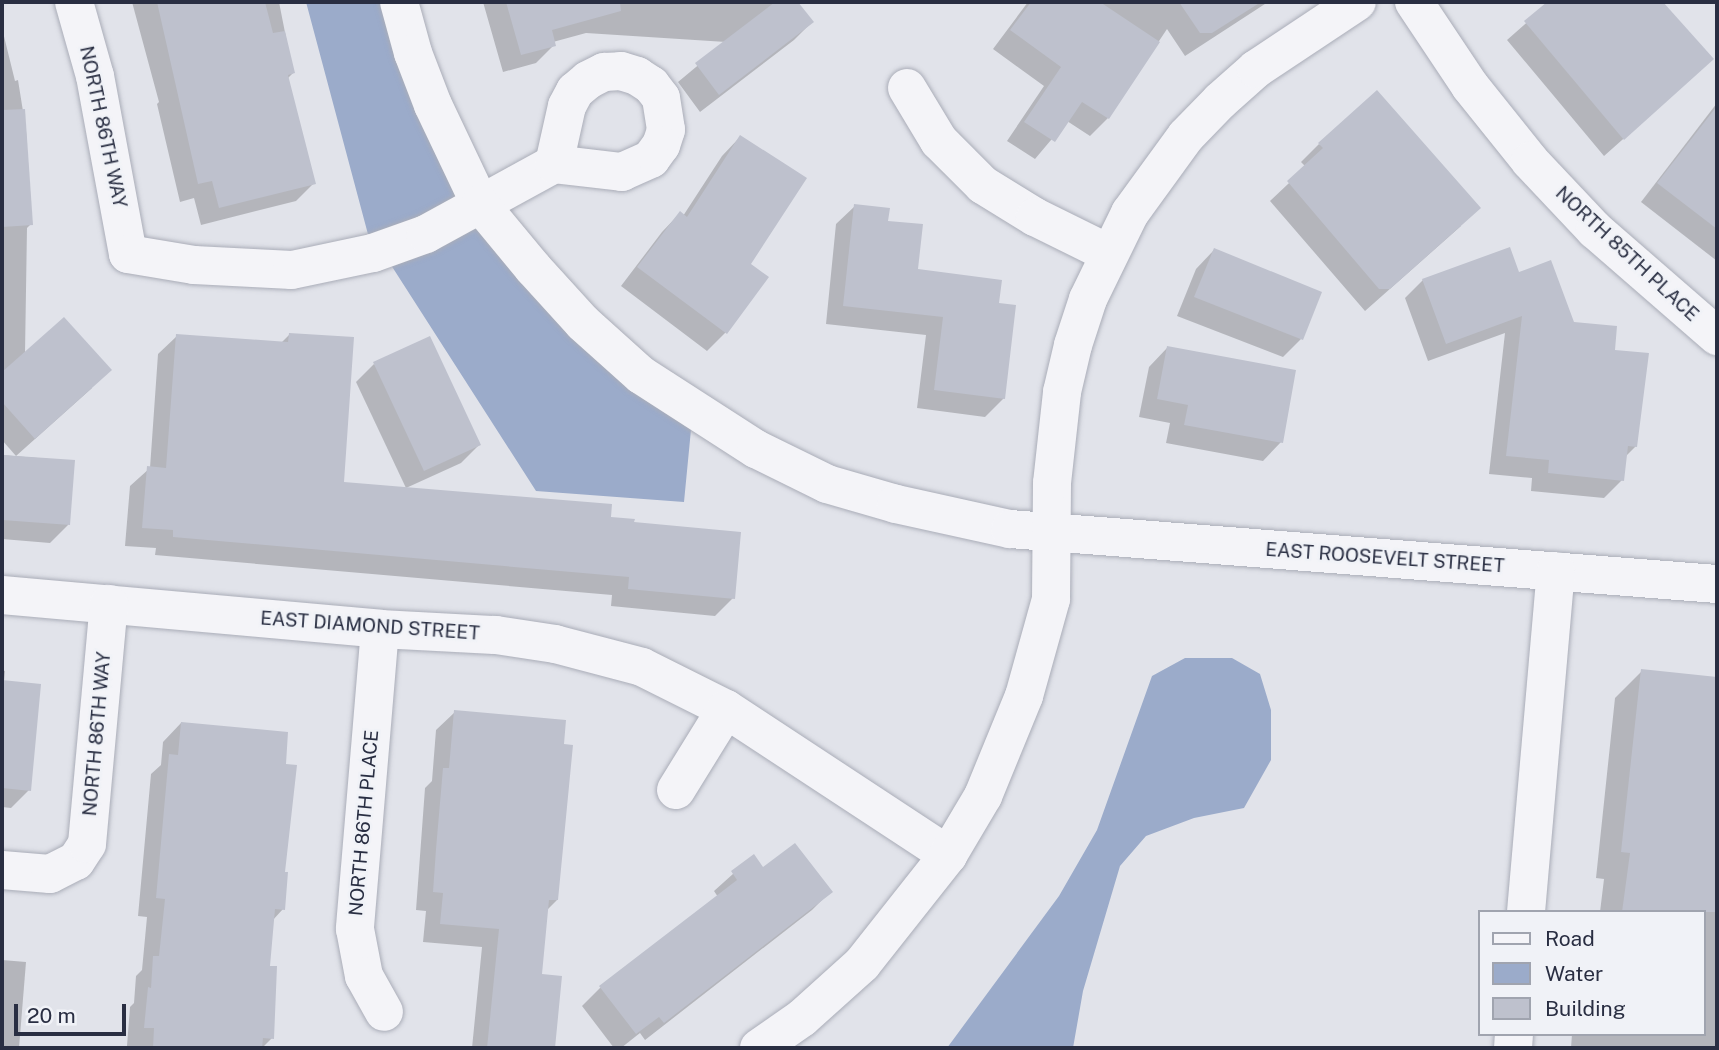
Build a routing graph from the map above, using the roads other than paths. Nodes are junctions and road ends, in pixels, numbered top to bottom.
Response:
1 (74, 2) edge
2 (399, 2) edge
3 (1357, 2) edge
4 (1414, 2) edge
5 (907, 88) dead end
6 (554, 164) dead end
7 (480, 204) junction
8 (1108, 253) junction
9 (1717, 336) edge
10 (1052, 533) junction
11 (1556, 571) junction
12 (1717, 584) edge
13 (2, 595) edge
14 (109, 604) junction
15 (380, 629) junction
16 (726, 709) junction
17 (676, 790) dead end
18 (948, 855) junction
19 (2, 870) edge
20 (1525, 910) edge
21 (384, 1012) dead end
22 (759, 1048) edge

1 - 7 street, NORTH 86TH WAY
2 - 7 street, EAST ROOSEVELT STREET
3 - 8 street
4 - 9 street, NORTH 85TH PLACE
5 - 8 street
6 - 7 street
7 - 10 street, EAST ROOSEVELT STREET
8 - 10 street
10 - 11 street, EAST ROOSEVELT STREET
10 - 18 street
11 - 12 street, EAST ROOSEVELT STREET
11 - 20 street
13 - 14 street, EAST DIAMOND STREET
14 - 15 street, EAST DIAMOND STREET
14 - 19 street, NORTH 86TH WAY
15 - 16 street, EAST DIAMOND STREET
15 - 21 street, NORTH 86TH PLACE
16 - 17 street
16 - 18 street, EAST DIAMOND STREET
18 - 22 street

